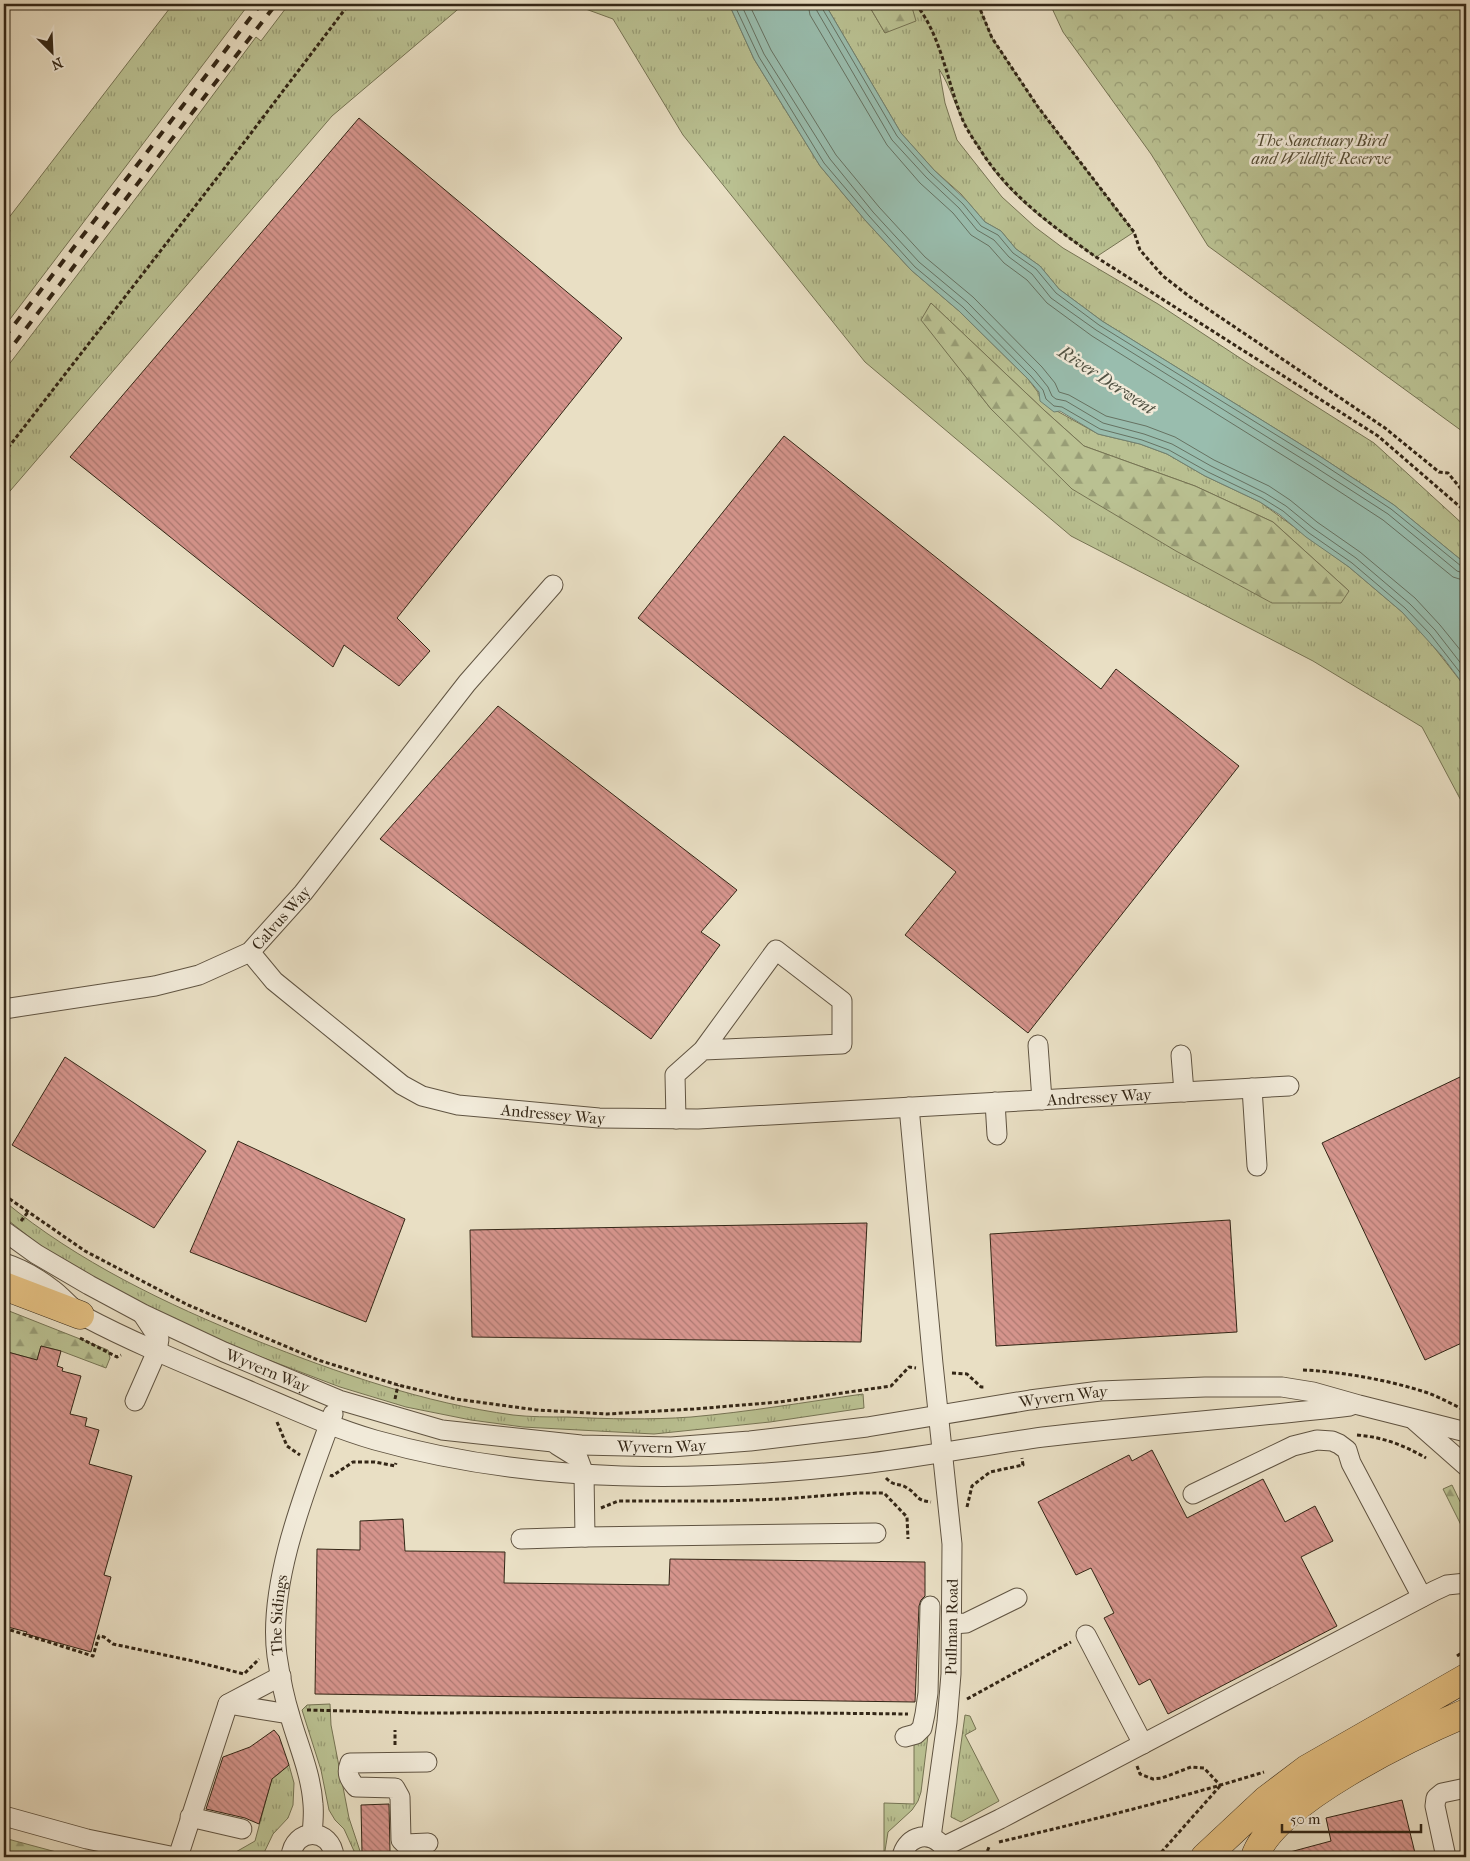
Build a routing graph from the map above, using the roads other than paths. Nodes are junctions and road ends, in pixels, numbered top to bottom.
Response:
1 (553, 585) dead end
2 (250, 952) junction
3 (4, 1010) edge
4 (1038, 1045) dead end
5 (703, 1050) junction
6 (1181, 1055) dead end
7 (1289, 1086) dead end
8 (1252, 1088) junction
9 (1184, 1092) junction
10 (1042, 1100) junction
11 (995, 1102) junction
12 (909, 1107) junction
13 (676, 1119) junction
14 (997, 1135) dead end
15 (1257, 1166) dead end
16 (4, 1231) edge
17 (4, 1263) edge
18 (4, 1286) edge
19 (142, 1314) junction
20 (80, 1315) junction
21 (157, 1351) junction
22 (339, 1400) junction
23 (135, 1401) dead end
24 (1359, 1405) junction
25 (938, 1416) junction
26 (1413, 1420) junction
27 (330, 1425) junction
28 (1466, 1432) edge
29 (552, 1442) junction
30 (942, 1453) junction
31 (1466, 1466) edge
32 (584, 1474) junction
33 (1193, 1494) dead end
34 (876, 1533) dead end
35 (585, 1537) junction
36 (521, 1539) dead end
37 (1466, 1583) edge
38 (1422, 1597) junction
39 (1017, 1598) dead end
40 (930, 1606) dead end
41 (953, 1624) junction
42 (1086, 1635) road end
43 (281, 1676) junction
44 (1466, 1678) edge
45 (228, 1704) junction
46 (296, 1712) junction
47 (1466, 1713) edge
48 (905, 1737) dead end
49 (1136, 1747) junction
50 (427, 1762) dead end
51 (1466, 1788) edge
52 (4, 1816) edge
53 (190, 1817) junction
54 (242, 1829) dead end
55 (312, 1834) junction
56 (428, 1843) dead end
57 (940, 1847) edge
58 (177, 1857) edge
59 (291, 1857) edge
60 (334, 1857) edge
61 (902, 1857) edge
62 (1204, 1857) edge
63 (1255, 1857) edge
64 (1446, 1857) edge

1 - 2 street, Calvus Way
2 - 3 street, Calvus Way
2 - 13 street, Andressey Way
4 - 10 street
5 - 5 street
5 - 13 street
6 - 9 street
7 - 8 street, Andressey Way
8 - 9 street, Andressey Way
8 - 15 street
9 - 10 street, Andressey Way
10 - 11 street, Andressey Way
11 - 12 street, Andressey Way
11 - 14 street
12 - 13 street, Andressey Way
12 - 25 street
16 - 19 street, Wyvern Way
17 - 20 street, Wyvern Way
18 - 20 highway
19 - 21 street
19 - 22 street, Wyvern Way
20 - 21 street, Wyvern Way
21 - 23 street
21 - 27 street, Wyvern Way
22 - 27 street, The Sidings
22 - 29 street, Wyvern Way
24 - 25 street, Wyvern Way
24 - 26 street, Wyvern Way
24 - 30 street, Wyvern Way
25 - 29 street, Wyvern Way
25 - 30 street, Pullman Road
26 - 28 street, Wyvern Way
26 - 31 street, Wyvern Way
27 - 32 street, Wyvern Way
27 - 43 street, The Sidings
29 - 32 street
30 - 32 street, Wyvern Way
30 - 41 street, Pullman Road
32 - 35 street
33 - 38 street
34 - 35 street
35 - 36 street
37 - 38 street
38 - 49 street
39 - 41 street
40 - 48 street
41 - 57 street, Pullman Road
42 - 49 street
43 - 45 street
43 - 46 street, The Sidings
44 - 62 highway
45 - 46 street
45 - 53 street
46 - 55 street, The Sidings
47 - 63 highway
49 - 57 street
50 - 56 street
51 - 64 street
52 - 58 street
53 - 54 street
53 - 58 street
55 - 59 street
55 - 60 street
57 - 61 street

